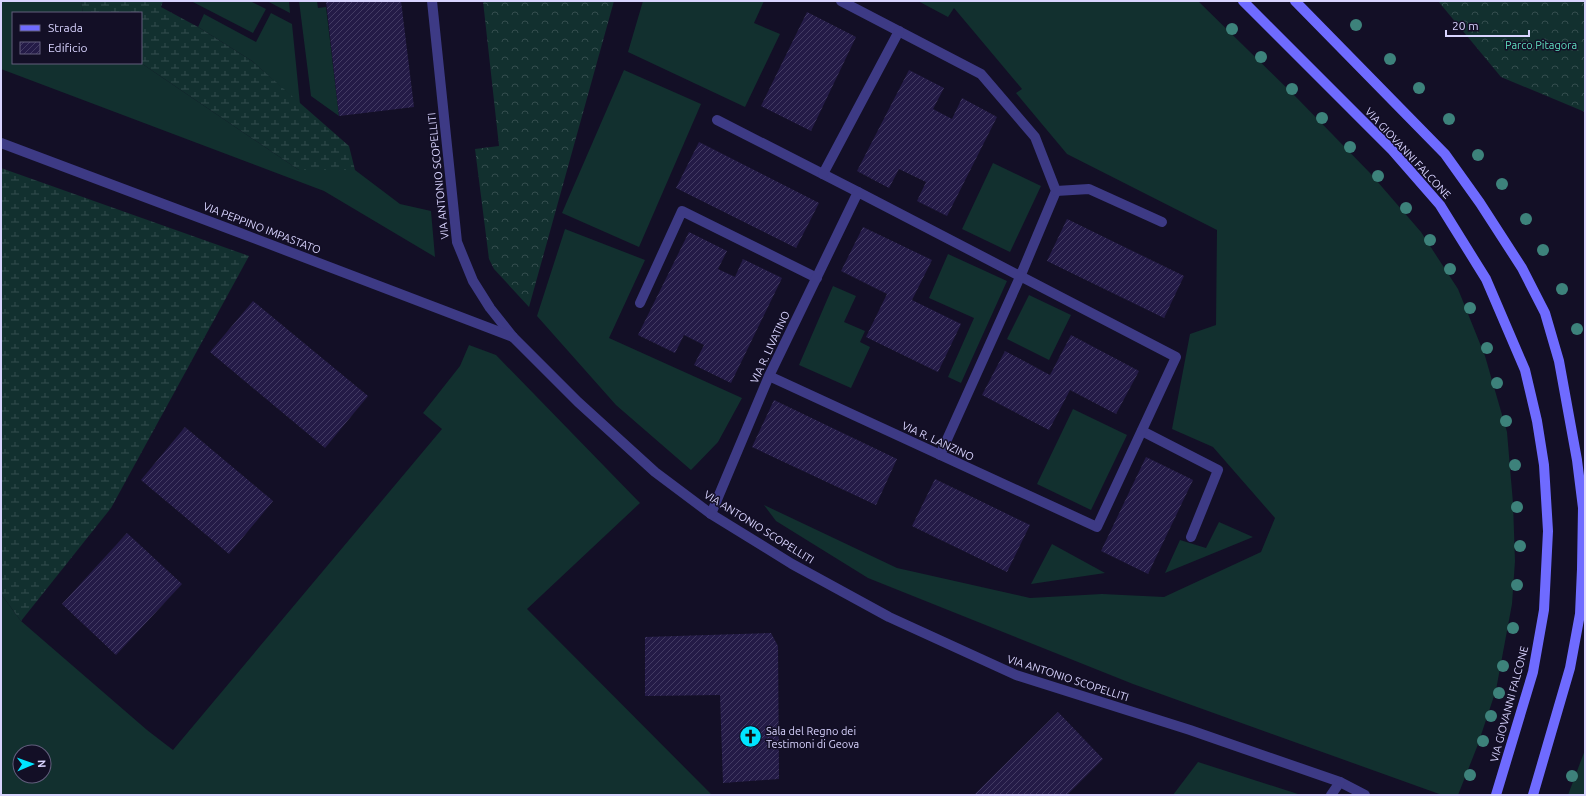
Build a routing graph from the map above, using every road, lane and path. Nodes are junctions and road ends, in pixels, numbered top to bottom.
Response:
1 (432, 1) edge
2 (841, 1) edge
3 (1243, 1) edge
4 (1295, 1) edge
5 (899, 31) junction
6 (717, 120) dead end
7 (1, 143) edge
8 (823, 174) junction
9 (1056, 191) junction
10 (858, 192) junction
11 (1162, 222) dead end
12 (1020, 277) junction
13 (817, 278) junction
14 (640, 303) dead end
15 (513, 337) junction
16 (770, 376) junction
17 (1142, 430) junction
18 (940, 455) junction
19 (711, 514) junction
20 (1191, 537) dead end
21 (1340, 782) junction
22 (1331, 795) edge
23 (1365, 795) edge
24 (1496, 795) edge
25 (1533, 795) edge

1 - 15 street, VIA ANTONIO SCOPELLITI
2 - 5 street
3 - 24 street, VIA GIOVANNI FALCONE
4 - 25 street, VIA GIOVANNI FALCONE
5 - 8 street
5 - 9 street
6 - 8 street
7 - 15 street, VIA PEPPINO IMPASTATO
8 - 10 street
9 - 11 street
9 - 12 street
10 - 12 street
10 - 13 street, VIA R. LIVATINO
12 - 17 street
12 - 18 street
13 - 14 street
13 - 16 street, VIA R. LIVATINO
15 - 19 street, VIA ANTONIO SCOPELLITI
16 - 18 street, VIA R. LANZINO
16 - 19 street, VIA R. LIVATINO
17 - 18 street, VIA R. LANZINO
17 - 20 street
19 - 21 street, VIA ANTONIO SCOPELLITI
21 - 22 street
21 - 23 street, VIA ANTONIO SCOPELLITI

